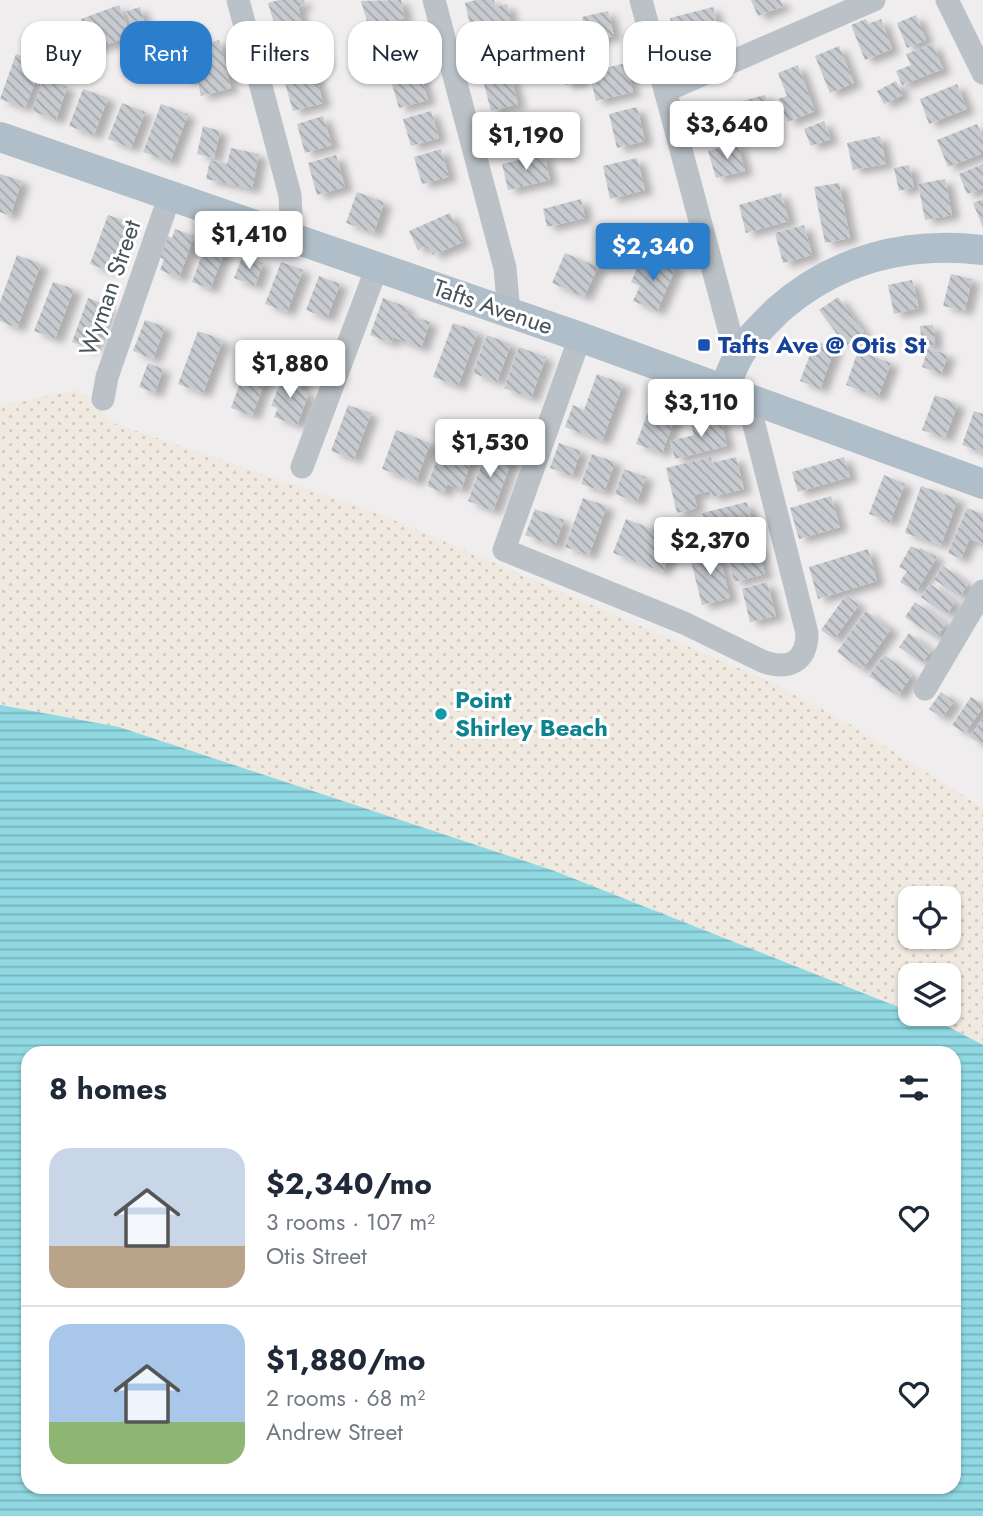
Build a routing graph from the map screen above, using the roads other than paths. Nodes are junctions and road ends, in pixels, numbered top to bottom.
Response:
1 (238, 0) edge
2 (434, 0) edge
3 (641, 0) edge
4 (874, 0) edge
5 (947, 0) edge
6 (983, 73) edge
7 (665, 91) junction
8 (0, 136) edge
9 (170, 195) junction
10 (292, 237) junction
11 (983, 250) edge
12 (377, 267) junction
13 (509, 313) junction
14 (580, 337) junction
15 (737, 359) junction
16 (735, 393) junction
17 (103, 399) dead end
18 (302, 467) dead end
19 (983, 484) edge
20 (983, 591) edge
21 (925, 689) dead end

1 - 10 street
2 - 13 street
3 - 7 street
4 - 7 street
5 - 6 street
7 - 15 street
8 - 9 main road, Tafts Avenue
9 - 10 main road, Tafts Avenue
9 - 17 street, Wyman Street
10 - 12 main road, Tafts Avenue
11 - 15 main road
12 - 13 main road, Tafts Avenue
12 - 18 street
13 - 14 main road, Tafts Avenue
14 - 16 main road, Tafts Avenue
14 - 16 street
15 - 16 main road
16 - 19 main road, Tafts Avenue
20 - 21 street

